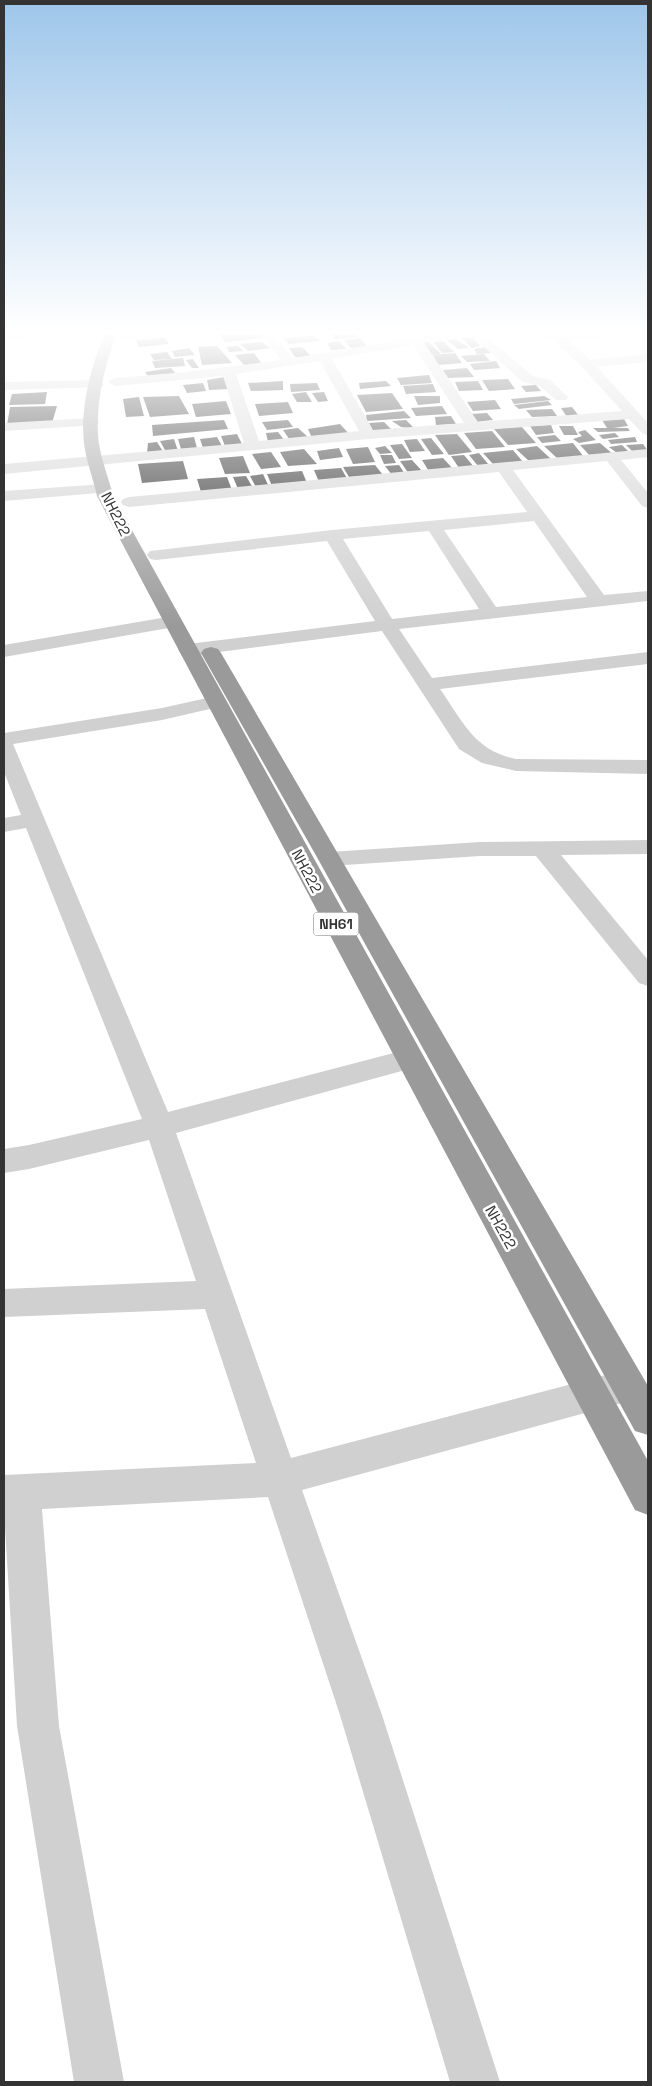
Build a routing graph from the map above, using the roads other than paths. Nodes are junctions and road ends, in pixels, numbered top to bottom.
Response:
1 (90, 431) edge
2 (108, 431) edge
3 (248, 431) edge
4 (366, 431) edge
5 (416, 431) edge
6 (368, 435) junction
7 (253, 446) junction
8 (648, 453) edge
9 (611, 457) junction
10 (104, 461) junction
11 (503, 467) junction
12 (4, 469) edge
13 (104, 489) junction
14 (4, 496) edge
15 (129, 502) junction
16 (648, 503) edge
17 (538, 516) junction
18 (433, 524) junction
19 (332, 535) junction
20 (156, 555) junction
21 (648, 596) edge
22 (600, 601) junction
23 (491, 614) junction
24 (173, 622) junction
25 (387, 625) junction
26 (198, 649) junction
27 (4, 651) edge
28 (648, 658) edge
29 (428, 684) junction
30 (216, 702) junction
31 (4, 739) edge
32 (4, 746) edge
33 (648, 767) edge
34 (19, 823) edge
35 (648, 847) edge
36 (542, 848) junction
37 (330, 859) junction
38 (648, 977) edge
39 (409, 1059) junction
40 (159, 1126) junction
41 (4, 1160) edge
42 (217, 1294) junction
43 (4, 1303) edge
44 (629, 1385) junction
45 (592, 1394) junction
46 (648, 1419) edge
47 (280, 1479) junction
48 (13, 1493) edge
49 (648, 1497) edge
50 (99, 2082) edge
51 (475, 2082) edge

1 - 10 highway, NH222 / NH61
2 - 10 highway, NH222 / NH61
3 - 7 street
4 - 6 street
5 - 6 street
6 - 7 street
7 - 10 street
8 - 9 street
9 - 11 street
9 - 16 street
10 - 12 street
10 - 13 highway, NH222 / NH61
10 - 15 highway, NH222 / NH61
11 - 15 street
11 - 17 street
13 - 14 street
13 - 24 highway, NH222 / NH61
15 - 20 highway, NH222 / NH61
17 - 18 street
17 - 22 street
18 - 19 street
18 - 23 street
19 - 20 street
19 - 25 street
20 - 26 highway, NH222 / NH61
21 - 22 street
22 - 23 street
23 - 25 street
24 - 26 highway, NH222 / NH61
24 - 27 street
25 - 26 street
25 - 29 street
26 - 30 highway, NH222 / NH61
26 - 37 highway, NH222 / NH61
28 - 29 street
29 - 33 street
30 - 31 street
30 - 39 highway, NH222 / NH61
32 - 34 street
34 - 40 street
35 - 36 street
36 - 37 street
36 - 38 street
37 - 44 highway, NH222 / NH61
39 - 40 street
39 - 45 highway, NH222 / NH61
40 - 41 street
40 - 42 street
42 - 43 street
42 - 47 street
44 - 45 street
44 - 46 highway, NH222 / NH61
45 - 47 street
45 - 49 highway, NH222 / NH61
47 - 48 street
47 - 51 street
48 - 50 street

